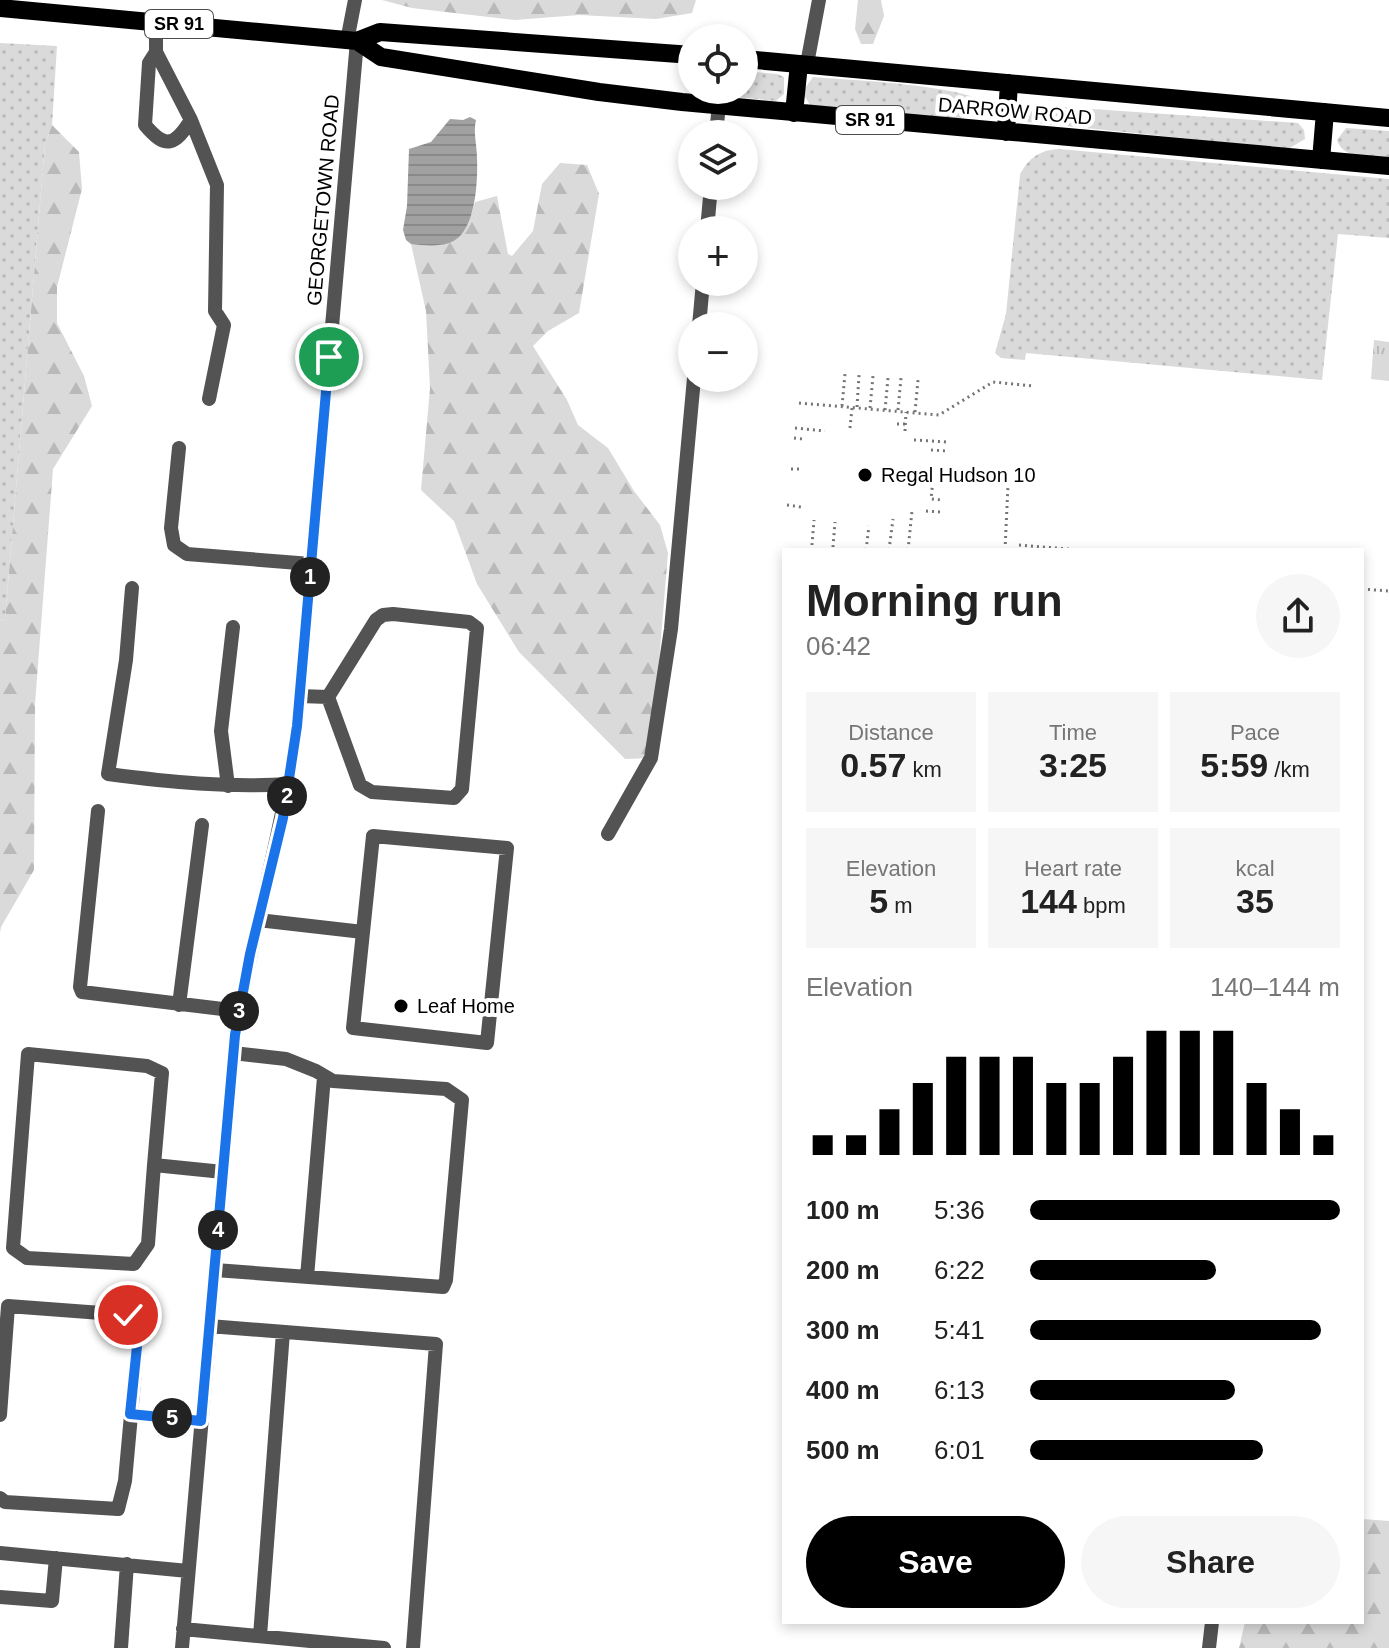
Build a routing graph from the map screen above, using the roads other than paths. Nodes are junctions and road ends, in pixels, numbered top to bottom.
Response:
1 (355, 0) edge
2 (819, 0) edge
3 (0, 8) edge
4 (156, 22) junction
5 (352, 41) junction
6 (156, 52) junction
7 (678, 54) edge
8 (758, 60) edge
9 (803, 64) junction
10 (1009, 83) junction
11 (678, 97) edge
12 (741, 104) edge
13 (1325, 112) junction
14 (794, 113) junction
15 (1389, 118) edge
16 (191, 120) junction
17 (1006, 132) junction
18 (1321, 160) junction
19 (1389, 166) edge
20 (693, 392) edge
21 (209, 399) dead end
22 (179, 448) dead end
23 (311, 564) junction
24 (132, 588) dead end
25 (233, 627) dead end
26 (300, 696) junction
27 (328, 697) junction
28 (290, 784) junction
29 (228, 786) junction
30 (98, 811) dead end
31 (202, 825) dead end
32 (608, 834) dead end
33 (258, 920) junction
34 (363, 932) junction
35 (179, 1005) junction
36 (239, 1011) junction
37 (233, 1053) junction
38 (324, 1077) junction
39 (154, 1165) junction
40 (223, 1172) junction
41 (215, 1270) junction
42 (307, 1277) junction
43 (209, 1326) junction
44 (283, 1332) junction
45 (130, 1414) junction
46 (0, 1415) edge
47 (201, 1421) junction
48 (0, 1498) edge
49 (0, 1553) edge
50 (56, 1558) junction
51 (127, 1564) junction
52 (188, 1571) junction
53 (0, 1597) edge
54 (1212, 1624) edge
55 (183, 1629) junction
56 (260, 1636) junction
57 (121, 1648) edge
58 (182, 1648) edge
59 (384, 1648) edge
60 (413, 1648) edge
61 (1209, 1648) edge

1 - 5 street, GEORGETOWN ROAD
2 - 9 street
3 - 4 main road, DARROW ROAD / SR 91
4 - 5 main road, DARROW ROAD / SR 91
4 - 6 street
5 - 7 main road, DARROW ROAD / SR 91
5 - 11 main road, DARROW ROAD / SR 91
5 - 23 street, GEORGETOWN ROAD
6 - 16 street
6 - 16 street
8 - 9 main road, DARROW ROAD
9 - 10 main road, DARROW ROAD
9 - 14 main road
10 - 13 main road, DARROW ROAD
10 - 17 main road
12 - 14 main road, DARROW ROAD / SR 91
13 - 15 main road, DARROW ROAD
13 - 18 main road
14 - 17 main road, DARROW ROAD / SR 91
16 - 21 street
17 - 18 main road, DARROW ROAD / SR 91
18 - 19 main road, DARROW ROAD / SR 91
20 - 32 street
22 - 23 street
23 - 26 street, GEORGETOWN ROAD
24 - 29 street
25 - 29 street
26 - 27 street
26 - 28 street, GEORGETOWN ROAD
27 - 27 street
28 - 29 street
28 - 33 street, GEORGETOWN ROAD
30 - 35 street
31 - 35 street
33 - 34 street
33 - 36 street, GEORGETOWN ROAD
34 - 34 street
35 - 36 street
36 - 37 street, GEORGETOWN ROAD
37 - 38 street
37 - 40 street, GEORGETOWN ROAD
38 - 42 street
38 - 42 street
39 - 39 street
39 - 40 street
40 - 41 street, GEORGETOWN ROAD
41 - 42 street
41 - 43 street, GEORGETOWN ROAD
43 - 44 street
43 - 47 street, GEORGETOWN ROAD
44 - 56 street
44 - 60 street
45 - 46 street
45 - 47 street
45 - 48 street
47 - 52 street, GEORGETOWN ROAD
49 - 50 street
50 - 51 street
50 - 53 street
51 - 52 street
51 - 57 street
52 - 55 street, GEORGETOWN ROAD
54 - 61 street
55 - 56 street
55 - 58 street, GEORGETOWN ROAD
56 - 59 street

